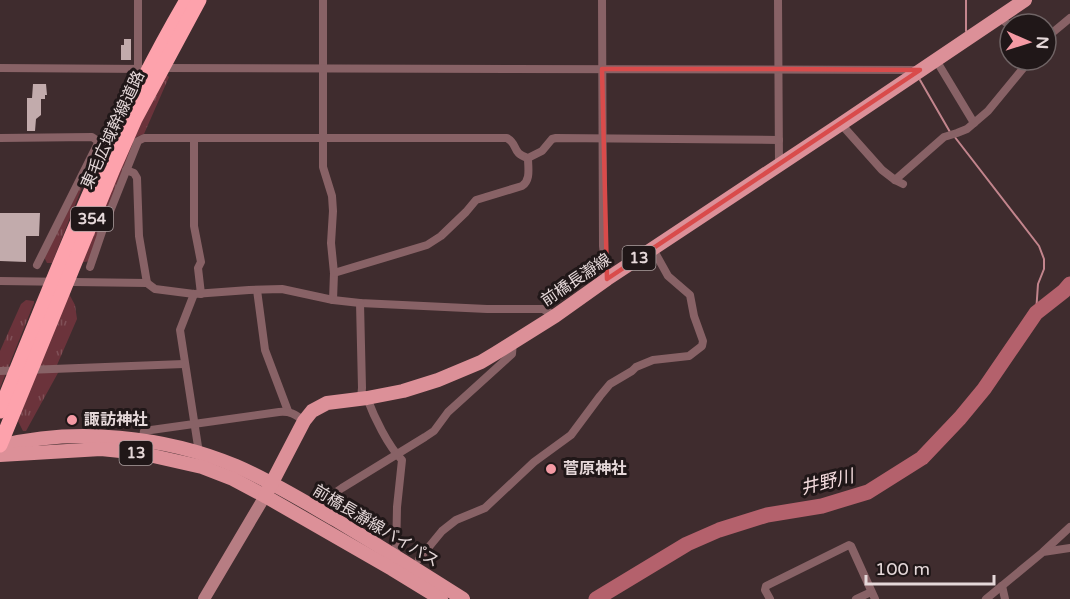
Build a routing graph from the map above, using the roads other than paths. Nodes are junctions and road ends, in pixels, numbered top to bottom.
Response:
1 (138, 0) edge
2 (187, 0) edge
3 (199, 0) edge
4 (323, 0) edge
5 (602, 0) edge
6 (778, 0) edge
7 (1025, 0) edge
8 (1007, 12) edge
9 (998, 18) edge
10 (1070, 18) edge
11 (1058, 28) edge
12 (936, 60) junction
13 (0, 68) edge
14 (150, 68) junction
15 (322, 69) junction
16 (602, 69) junction
17 (778, 69) junction
18 (920, 70) junction
19 (1020, 72) edge
20 (974, 123) junction
21 (841, 124) junction
22 (0, 138) edge
23 (602, 138) junction
24 (194, 139) junction
25 (322, 139) junction
26 (779, 140) junction
27 (528, 158) junction
28 (779, 165) junction
29 (126, 170) junction
30 (653, 249) junction
31 (37, 265) dead end
32 (90, 267) dead end
33 (334, 273) junction
34 (607, 279) junction
35 (0, 281) edge
36 (59, 282) junction
37 (147, 284) junction
38 (257, 290) junction
39 (197, 294) junction
40 (333, 300) junction
41 (360, 303) junction
42 (555, 316) junction
43 (513, 341) junction
44 (184, 364) junction
45 (24, 369) junction
46 (0, 370) edge
47 (364, 398) junction
48 (0, 411) edge
49 (288, 411) junction
50 (304, 421) junction
51 (194, 424) junction
52 (142, 441) junction
53 (0, 446) edge
54 (199, 453) junction
55 (0, 455) edge
56 (397, 455) junction
57 (268, 489) junction
58 (314, 507) junction
59 (1070, 527) edge
60 (1070, 548) edge
61 (1043, 552) junction
62 (396, 556) junction
63 (419, 559) dead end
64 (1002, 586) junction
65 (873, 595) edge
66 (204, 599) edge
67 (441, 599) edge
68 (463, 599) edge
69 (769, 599) edge
70 (856, 599) edge
71 (986, 599) edge
72 (1005, 599) edge

1 - 14 street
2 - 14 highway, 東毛広域幹線道路 / 354
3 - 14 highway, 東毛広域幹線道路 / 354
4 - 15 street
5 - 16 street
6 - 17 street
7 - 8 main road, 前橋長瀞線 / 13
9 - 12 main road, 前橋長瀞線 / 13
10 - 11 street
12 - 18 main road, 前橋長瀞線 / 13
12 - 20 street
13 - 14 street
14 - 15 street
14 - 36 highway, 東毛広域幹線道路 / 354
15 - 16 street
15 - 25 street
16 - 17 street
16 - 23 street
17 - 18 street
17 - 26 street
18 - 21 main road, 前橋長瀞線 / 13
19 - 20 street
20 - 21 street
21 - 28 main road, 前橋長瀞線 / 13
22 - 31 street
23 - 26 street
23 - 27 street
23 - 34 street
24 - 25 street
24 - 29 street
24 - 39 street
25 - 27 street
25 - 33 street
26 - 28 street
27 - 33 street
28 - 30 main road, 前橋長瀞線 / 13
29 - 32 street
29 - 37 street
30 - 34 main road, 前橋長瀞線 / 13
30 - 63 street
33 - 40 street
34 - 42 main road, 前橋長瀞線 / 13
35 - 36 street
36 - 37 street
36 - 45 highway, 東毛広域幹線道路 / 354
37 - 39 street
38 - 39 street
38 - 40 street
38 - 49 street
39 - 44 street
40 - 41 street
41 - 42 street
41 - 47 street
42 - 43 main road, 前橋長瀞線 / 13
43 - 47 main road, 前橋長瀞線 / 13
43 - 56 street
44 - 45 street
44 - 51 street
45 - 46 street
45 - 48 highway, 東毛広域幹線道路 / 354
45 - 53 highway, 東毛広域幹線道路 / 354
47 - 50 main road, 前橋長瀞線 / 13
47 - 56 street
49 - 50 street
49 - 51 street
50 - 57 main road, 前橋長瀞線 / 13
51 - 52 street
51 - 54 street
52 - 53 main road, 13
52 - 54 main road, 13
54 - 57 main road, 13
55 - 57 main road, 13
56 - 58 street
56 - 62 street
57 - 58 main road, 前橋長瀞線バイパス / 13
57 - 66 street
57 - 67 main road, 前橋長瀞線バイパス / 13
58 - 62 main road, 前橋長瀞線バイパス / 13
59 - 61 street
60 - 61 street
61 - 64 street
62 - 68 main road, 前橋長瀞線バイパス / 13
64 - 71 street
64 - 72 street
65 - 69 street
65 - 70 street

